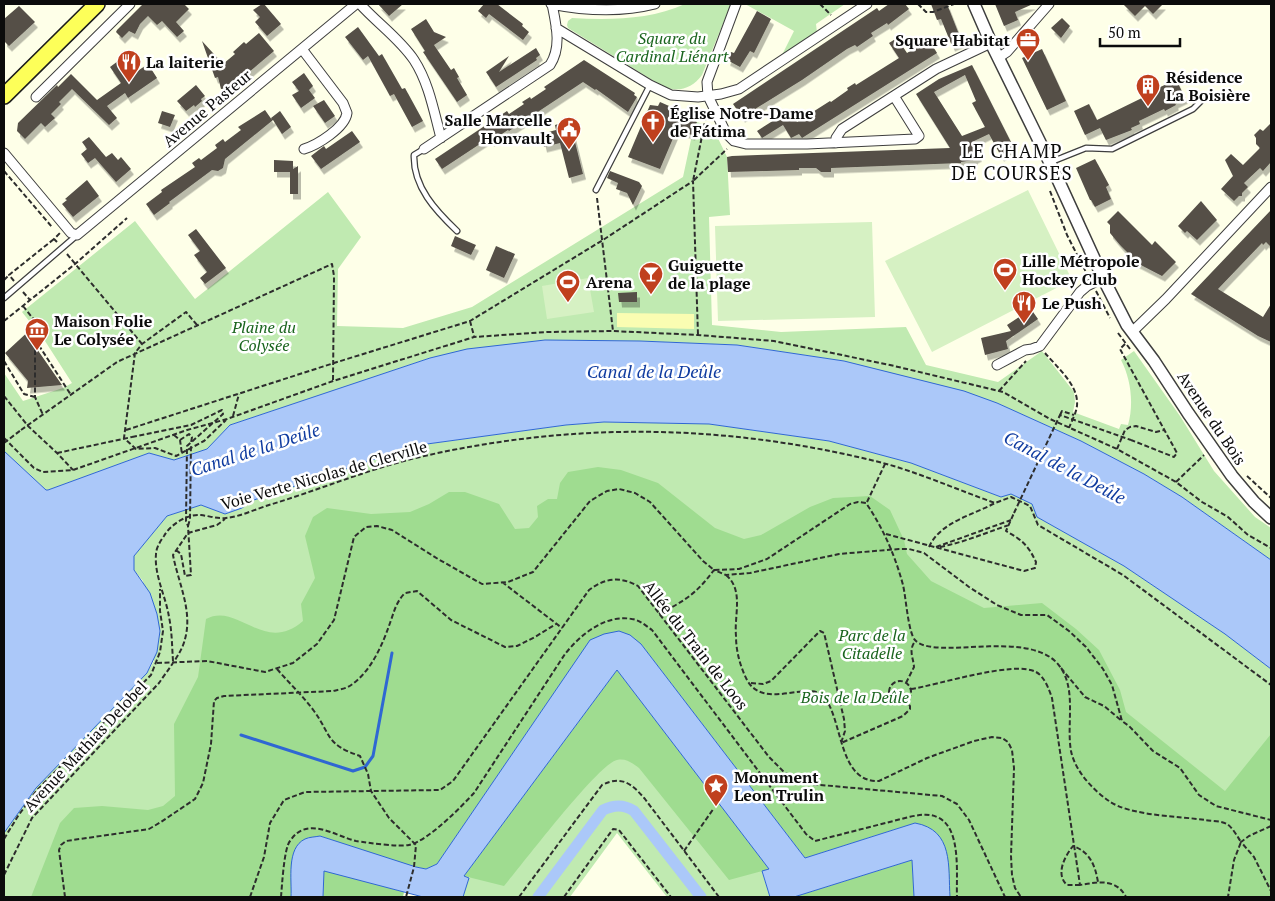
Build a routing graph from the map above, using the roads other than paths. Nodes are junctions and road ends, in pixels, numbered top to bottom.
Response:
1 (97, 4) edge
2 (130, 4) edge
3 (356, 4) edge
4 (360, 4) edge
5 (552, 4) edge
6 (655, 4) edge
7 (736, 4) edge
8 (867, 4) edge
9 (974, 4) edge
10 (1049, 4) edge
11 (556, 28) junction
12 (991, 43) junction
13 (302, 48) junction
14 (998, 58) junction
15 (650, 85) junction
16 (4, 96) edge
17 (708, 96) junction
18 (894, 96) junction
19 (36, 97) dead end
20 (1201, 102) dead end
21 (441, 138) junction
22 (836, 142) junction
23 (304, 148) dead end
24 (424, 149) joint
25 (4, 153) edge
26 (1050, 163) junction
27 (1271, 188) edge
28 (596, 190) road end
29 (457, 231) dead end
30 (77, 235) junction
31 (1103, 278) junction
32 (4, 298) edge
33 (1127, 335) junction
34 (997, 365) dead end
35 (1271, 518) edge

1 - 16 main road
2 - 19 street
3 - 13 street, Avenue Pasteur
4 - 21 street
5 - 6 street
5 - 11 street
7 - 17 street
8 - 17 street
9 - 12 street, Avenue du Bois
10 - 14 street
11 - 15 street
11 - 21 street
12 - 14 street, Avenue du Bois
12 - 18 street
13 - 23 street
13 - 30 street, Avenue Pasteur
14 - 26 street, Avenue du Bois
15 - 17 street
15 - 28 lane
17 - 22 street
18 - 22 street
18 - 22 street
20 - 26 lane
21 - 24 street
24 - 29 lane
25 - 30 street
26 - 31 street, Avenue du Bois
27 - 33 street
30 - 32 lane
31 - 33 street, Avenue du Bois
31 - 34 street
33 - 35 street, Avenue du Bois

